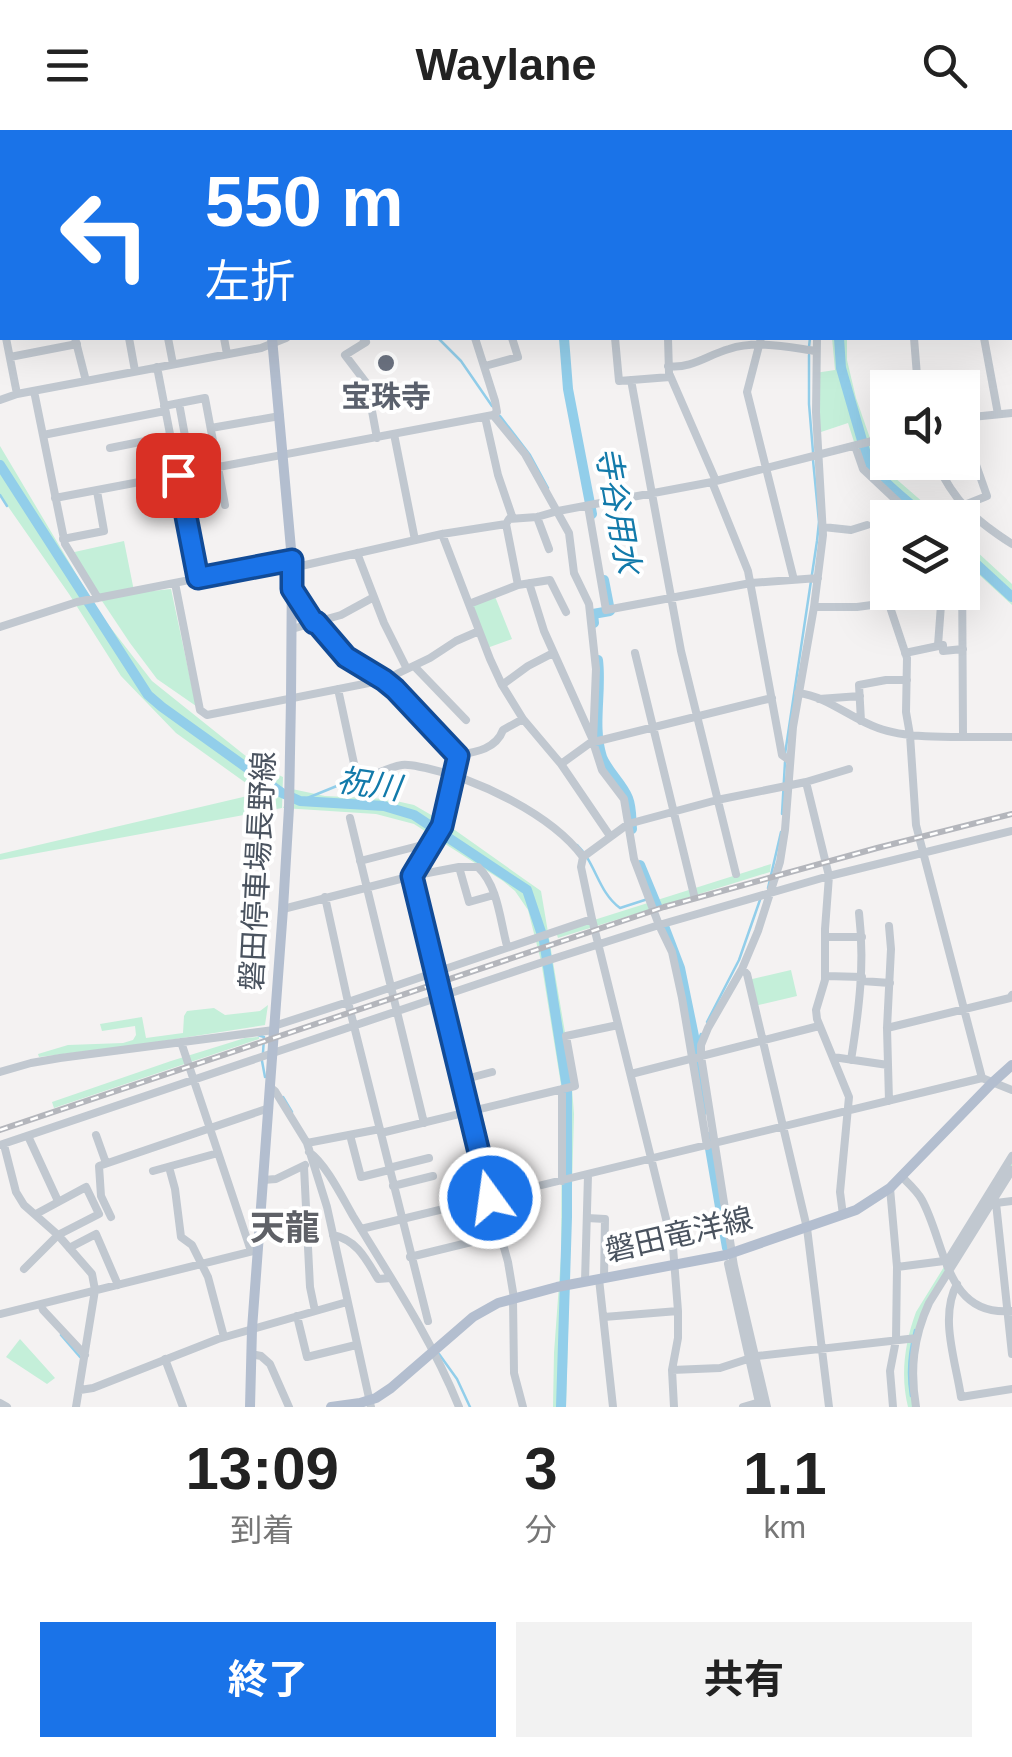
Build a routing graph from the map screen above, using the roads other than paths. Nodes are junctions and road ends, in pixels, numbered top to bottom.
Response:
1 (1012, 294) edge
2 (1012, 304) edge
3 (4, 340) edge
4 (128, 340) edge
5 (168, 340) edge
6 (224, 340) edge
7 (365, 340) edge
8 (477, 340) edge
9 (513, 340) edge
10 (614, 340) edge
11 (668, 340) edge
12 (817, 340) edge
13 (914, 340) edge
14 (984, 340) edge
15 (76, 341) edge
16 (272, 341) edge
17 (761, 341) edge
18 (816, 351) junction
19 (227, 354) junction
20 (10, 357) junction
21 (173, 364) junction
22 (486, 366) junction
23 (668, 366) junction
24 (157, 368) junction
25 (917, 370) edge
26 (135, 372) junction
27 (670, 377) junction
28 (630, 380) junction
29 (86, 381) junction
30 (34, 390) junction
31 (18, 394) junction
32 (0, 400) edge
33 (179, 403) junction
34 (165, 408) junction
35 (1012, 413) edge
36 (998, 414) junction
37 (280, 416) junction
38 (489, 416) junction
39 (980, 416) edge
40 (210, 428) junction
41 (394, 434) junction
42 (43, 435) junction
43 (170, 436) junction
44 (377, 438) junction
45 (870, 442) edge
46 (855, 446) junction
47 (110, 448) dead end
48 (216, 453) junction
49 (284, 455) junction
50 (818, 456) junction
51 (218, 468) junction
52 (767, 468) junction
53 (178, 475) junction
54 (980, 476) edge
55 (714, 482) junction
56 (97, 491) junction
57 (652, 494) junction
58 (56, 498) junction
59 (896, 500) edge
60 (977, 500) edge
61 (225, 504) dead end
62 (588, 506) junction
63 (558, 511) junction
64 (537, 517) junction
65 (508, 521) junction
66 (980, 522) edge
67 (867, 525) dead end
68 (824, 527) junction
69 (442, 534) junction
70 (64, 539) junction
71 (415, 540) junction
72 (1012, 544) edge
73 (549, 549) dead end
74 (357, 553) junction
75 (292, 564) junction
76 (198, 578) junction
77 (818, 578) junction
78 (794, 580) junction
79 (175, 583) junction
80 (529, 583) junction
81 (751, 583) junction
82 (518, 585) junction
83 (292, 589) junction
84 (97, 598) junction
85 (374, 598) junction
86 (671, 598) junction
87 (469, 604) junction
88 (870, 606) edge
89 (814, 607) junction
90 (891, 610) edge
91 (941, 610) edge
92 (964, 610) edge
93 (566, 612) dead end
94 (315, 622) junction
95 (0, 627) edge
96 (292, 629) junction
97 (479, 631) junction
98 (938, 645) junction
99 (964, 649) junction
100 (553, 653) junction
101 (634, 653) dead end
102 (906, 653) junction
103 (410, 667) junction
104 (383, 679) junction
105 (907, 680) junction
106 (502, 685) junction
107 (338, 689) junction
108 (798, 693) junction
109 (860, 696) junction
110 (772, 698) junction
111 (291, 699) junction
112 (820, 699) junction
113 (697, 716) junction
114 (523, 719) junction
115 (466, 720) dead end
116 (861, 721) junction
117 (653, 727) junction
118 (910, 734) junction
119 (963, 736) junction
120 (1012, 737) edge
121 (594, 742) junction
122 (458, 756) junction
123 (790, 760) junction
124 (560, 764) junction
125 (848, 769) dead end
126 (454, 774) junction
127 (806, 782) junction
128 (787, 786) junction
129 (717, 800) junction
130 (674, 812) junction
131 (350, 818) dead end
132 (628, 824) junction
133 (1012, 830) edge
134 (436, 835) junction
135 (610, 836) junction
136 (923, 852) junction
137 (582, 856) junction
138 (360, 861) junction
139 (459, 866) junction
140 (736, 874) dead end
141 (412, 876) junction
142 (829, 876) junction
143 (366, 887) junction
144 (772, 892) junction
145 (694, 895) dead end
146 (494, 896) junction
147 (324, 897) junction
148 (283, 908) junction
149 (860, 913) dead end
150 (592, 919) junction
151 (659, 925) junction
152 (889, 926) dead end
153 (862, 936) junction
154 (825, 937) junction
155 (599, 944) junction
156 (507, 946) junction
157 (742, 969) junction
158 (436, 971) junction
159 (826, 976) junction
160 (862, 979) junction
161 (890, 983) junction
162 (391, 986) junction
163 (1012, 995) edge
164 (442, 997) junction
165 (348, 1002) junction
166 (965, 1009) junction
167 (396, 1012) junction
168 (618, 1024) junction
169 (355, 1025) junction
170 (818, 1026) junction
171 (274, 1028) junction
172 (887, 1028) junction
173 (762, 1040) junction
174 (181, 1042) junction
175 (272, 1053) junction
176 (696, 1057) junction
177 (832, 1057) junction
178 (850, 1060) junction
179 (888, 1065) junction
180 (1012, 1065) edge
181 (0, 1072) edge
182 (492, 1072) dead end
183 (630, 1074) junction
184 (193, 1080) junction
185 (462, 1080) junction
186 (987, 1081) junction
187 (270, 1087) junction
188 (562, 1089) junction
189 (1012, 1090) edge
190 (888, 1101) junction
191 (269, 1108) junction
192 (848, 1111) junction
193 (469, 1112) junction
194 (424, 1123) junction
195 (784, 1127) junction
196 (209, 1128) junction
197 (380, 1131) junction
198 (96, 1135) dead end
199 (350, 1135) junction
200 (28, 1136) junction
201 (2, 1145) edge
202 (710, 1146) junction
203 (309, 1150) junction
204 (218, 1154) junction
205 (1012, 1156) edge
206 (429, 1158) dead end
207 (650, 1160) junction
208 (106, 1163) junction
209 (304, 1166) junction
210 (169, 1167) junction
211 (389, 1169) junction
212 (1012, 1170) edge
213 (154, 1171) dead end
214 (588, 1175) junction
215 (433, 1176) dead end
216 (902, 1176) junction
217 (263, 1180) junction
218 (562, 1180) junction
219 (393, 1186) junction
220 (890, 1188) junction
221 (490, 1198) junction
222 (58, 1200) junction
223 (994, 1202) junction
224 (1012, 1202) edge
225 (36, 1214) junction
226 (843, 1215) junction
227 (111, 1217) dead end
228 (588, 1218) junction
229 (402, 1220) junction
230 (807, 1228) junction
231 (361, 1230) junction
232 (58, 1235) junction
233 (333, 1235) junction
234 (500, 1236) junction
235 (69, 1248) junction
236 (255, 1251) junction
237 (733, 1252) junction
238 (410, 1256) junction
239 (200, 1264) junction
240 (728, 1264) dead end
241 (675, 1265) junction
242 (947, 1266) junction
243 (897, 1268) junction
244 (24, 1270) dead end
245 (390, 1278) junction
246 (602, 1278) junction
247 (585, 1281) junction
248 (957, 1284) junction
249 (118, 1285) junction
250 (95, 1290) junction
251 (514, 1298) junction
252 (347, 1302) junction
253 (41, 1304) junction
254 (315, 1311) junction
255 (678, 1311) junction
256 (1010, 1312) edge
257 (0, 1314) edge
258 (297, 1316) junction
259 (604, 1317) junction
260 (428, 1321) dead end
261 (252, 1329) junction
262 (224, 1337) junction
263 (916, 1338) junction
264 (896, 1340) junction
265 (356, 1345) junction
266 (820, 1349) junction
267 (434, 1351) junction
268 (251, 1354) junction
269 (1012, 1354) edge
270 (85, 1355) junction
271 (753, 1356) junction
272 (166, 1360) junction
273 (672, 1370) junction
274 (1012, 1389) edge
275 (80, 1390) junction
276 (370, 1404) edge
277 (762, 1405) edge
278 (76, 1407) edge
279 (182, 1407) edge
280 (250, 1407) edge
281 (289, 1407) edge
282 (331, 1407) edge
283 (459, 1407) edge
284 (523, 1407) edge
285 (613, 1407) edge
286 (674, 1407) edge
287 (744, 1407) edge
288 (829, 1407) edge
289 (893, 1407) edge
290 (916, 1407) edge

1 - 2 street
3 - 20 street
4 - 26 street
5 - 21 street
6 - 19 street
7 - 44 street
8 - 22 street
9 - 22 street
10 - 28 street
11 - 23 street
12 - 18 street
13 - 25 street
14 - 36 street
15 - 20 street
15 - 29 street
16 - 19 street
16 - 37 main road, 磐田停車場長野線
17 - 18 street
17 - 23 street
17 - 52 street
18 - 50 street
19 - 21 street
20 - 31 street
21 - 24 street
22 - 38 street
23 - 27 street
24 - 26 street
24 - 34 street
26 - 29 street
27 - 28 street
27 - 55 street
28 - 57 street
29 - 30 street
30 - 31 street
30 - 42 street
31 - 32 street
33 - 34 street
33 - 40 street
33 - 48 street
34 - 42 street
34 - 43 street
35 - 36 street
36 - 39 street
37 - 40 street
37 - 49 main road, 磐田停車場長野線
38 - 41 street
38 - 63 street
38 - 65 street
40 - 48 street
41 - 44 street
41 - 71 street
42 - 58 street
43 - 47 street
43 - 53 street
44 - 49 street
45 - 46 street
46 - 50 street
46 - 59 street
48 - 51 street
49 - 51 street
49 - 75 main road, 磐田停車場長野線
50 - 52 street
50 - 68 street
51 - 53 street
51 - 61 street
52 - 55 street
52 - 78 street
53 - 56 street
53 - 76 street
54 - 60 street
55 - 57 street
55 - 81 street
56 - 58 street
56 - 70 street
57 - 62 street
57 - 86 street
58 - 70 street
62 - 63 street
62 - 86 street
63 - 64 street
63 - 121 street
64 - 65 street
64 - 73 street
65 - 69 street
65 - 82 street
66 - 72 street
67 - 68 street
68 - 77 street
69 - 71 street
69 - 87 street
70 - 84 street
71 - 74 street
74 - 75 street
74 - 85 street
75 - 76 street
75 - 83 main road, 磐田停車場長野線
76 - 79 street
77 - 78 street
77 - 89 street
78 - 81 street
79 - 84 street
79 - 111 street
80 - 82 street
80 - 93 street
80 - 100 street
81 - 86 street
81 - 110 street
82 - 87 street
83 - 94 street
83 - 96 main road, 磐田停車場長野線
84 - 95 street
85 - 94 street
85 - 103 street
86 - 113 street
87 - 97 street
88 - 89 street
89 - 108 street
90 - 102 street
91 - 98 street
92 - 99 street
94 - 96 street
94 - 104 street
96 - 111 main road, 磐田停車場長野線
97 - 103 street
97 - 106 street
98 - 99 street
98 - 102 street
99 - 119 street
100 - 106 street
100 - 121 street
101 - 117 street
102 - 105 street
103 - 104 street
103 - 115 street
104 - 107 street
104 - 122 street
105 - 109 street
105 - 118 street
106 - 114 street
107 - 111 street
107 - 126 street
108 - 112 street
108 - 123 street
109 - 112 street
109 - 116 street
110 - 113 street
110 - 123 street
111 - 148 main road, 磐田停車場長野線
112 - 116 street
113 - 117 street
113 - 129 street
114 - 122 street
114 - 124 street
116 - 118 street
117 - 121 street
117 - 130 street
118 - 119 street
118 - 136 street
119 - 120 street
121 - 124 street
121 - 132 street
122 - 126 street
123 - 128 street
124 - 135 street
125 - 127 street
126 - 134 street
126 - 137 street
127 - 128 street
127 - 142 street
128 - 129 street
128 - 144 street
129 - 130 street
129 - 140 street
130 - 132 street
130 - 145 street
131 - 138 street
132 - 135 street
132 - 151 street
133 - 136 street
134 - 138 street
134 - 141 street
135 - 137 street
136 - 142 street
136 - 166 street
137 - 150 street
138 - 143 street
139 - 141 street
139 - 146 street
139 - 146 street
141 - 143 street
141 - 158 street
142 - 144 street
142 - 154 street
143 - 147 street
143 - 162 street
144 - 151 street
144 - 157 street
146 - 156 street
147 - 148 street
147 - 165 street
148 - 171 main road, 磐田停車場長野線
149 - 153 street
150 - 155 street
150 - 156 street
151 - 155 street
151 - 176 street
152 - 161 street
153 - 154 street
153 - 160 street
154 - 159 street
155 - 164 street
155 - 168 street
156 - 158 street
157 - 173 street
157 - 176 street
158 - 162 street
158 - 164 street
159 - 160 street
159 - 170 street
160 - 161 street
160 - 178 street
161 - 172 street
162 - 165 street
162 - 167 street
163 - 166 street
164 - 167 street
164 - 185 street
165 - 169 street
165 - 171 street
166 - 172 street
166 - 186 street
167 - 169 street
167 - 194 street
168 - 183 street
168 - 188 street
169 - 175 street
169 - 197 street
170 - 173 street
170 - 177 street
171 - 174 street
171 - 175 main road, 磐田停車場長野線
172 - 179 street
173 - 176 street
173 - 195 street
174 - 181 street
174 - 184 street
175 - 184 street
175 - 187 main road, 磐田停車場長野線
176 - 183 street
176 - 202 street
177 - 178 street
177 - 192 street
178 - 179 street
179 - 190 street
180 - 186 main road, 磐田竜洋線
182 - 185 street
183 - 207 street
184 - 196 street
184 - 200 street
185 - 193 street
186 - 189 street
186 - 190 street
186 - 216 main road, 磐田竜洋線
187 - 191 main road, 磐田停車場長野線
187 - 203 street
188 - 193 street
188 - 218 street
190 - 192 street
191 - 196 street
191 - 217 main road, 磐田停車場長野線
192 - 195 street
192 - 226 street
193 - 194 street
193 - 221 street
194 - 197 street
195 - 202 street
195 - 230 street
196 - 204 street
196 - 208 street
197 - 199 street
197 - 211 street
198 - 208 street
199 - 203 street
199 - 211 street
200 - 201 street
200 - 222 street
201 - 225 street
202 - 207 street
202 - 237 street
203 - 209 street
203 - 231 street
203 - 233 street
204 - 210 street
204 - 236 street
205 - 242 street
206 - 211 street
207 - 214 street
207 - 241 street
208 - 227 street
209 - 217 street
209 - 254 street
210 - 213 street
210 - 239 street
211 - 219 street
212 - 223 street
214 - 218 street
214 - 228 street
215 - 219 street
216 - 220 main road, 磐田竜洋線
216 - 242 street
217 - 236 main road, 磐田停車場長野線
218 - 221 street
219 - 229 street
220 - 226 main road, 磐田竜洋線
220 - 243 street
221 - 229 street
221 - 234 street
222 - 225 street
222 - 232 street
223 - 224 street
223 - 242 street
223 - 256 street
225 - 232 street
226 - 230 main road, 磐田竜洋線
228 - 246 street
228 - 247 street
229 - 231 street
229 - 238 street
230 - 237 main road, 磐田竜洋線
230 - 266 street
231 - 245 street
232 - 235 street
232 - 244 street
233 - 245 street
233 - 252 street
234 - 238 street
234 - 251 street
235 - 249 street
235 - 250 street
236 - 239 street
236 - 261 main road, 磐田停車場長野線
237 - 241 main road, 磐田竜洋線
237 - 271 street
238 - 260 street
239 - 249 street
239 - 262 street
240 - 271 street
241 - 246 main road, 磐田竜洋線
241 - 255 street
242 - 243 street
242 - 248 street
242 - 263 street
243 - 264 street
245 - 267 street
246 - 247 main road, 磐田竜洋線
246 - 259 street
247 - 251 main road, 磐田竜洋線
248 - 256 street
248 - 274 street
249 - 250 street
250 - 253 street
250 - 270 street
251 - 267 main road, 磐田竜洋線
251 - 284 street
252 - 254 street
252 - 265 street
253 - 257 street
253 - 270 street
254 - 258 street
255 - 259 street
255 - 273 street
256 - 269 street
258 - 261 street
258 - 265 street
259 - 285 street
261 - 262 street
261 - 268 main road, 磐田停車場長野線
262 - 272 street
263 - 264 street
263 - 290 street
264 - 266 street
264 - 289 street
265 - 276 street
266 - 271 street
266 - 288 street
267 - 276 main road, 磐田竜洋線
267 - 283 street
268 - 280 main road, 磐田停車場長野線
268 - 281 street
270 - 275 street
271 - 273 street
271 - 277 street
272 - 275 street
272 - 279 street
273 - 286 street
275 - 278 street
276 - 282 main road, 磐田竜洋線
277 - 287 street

